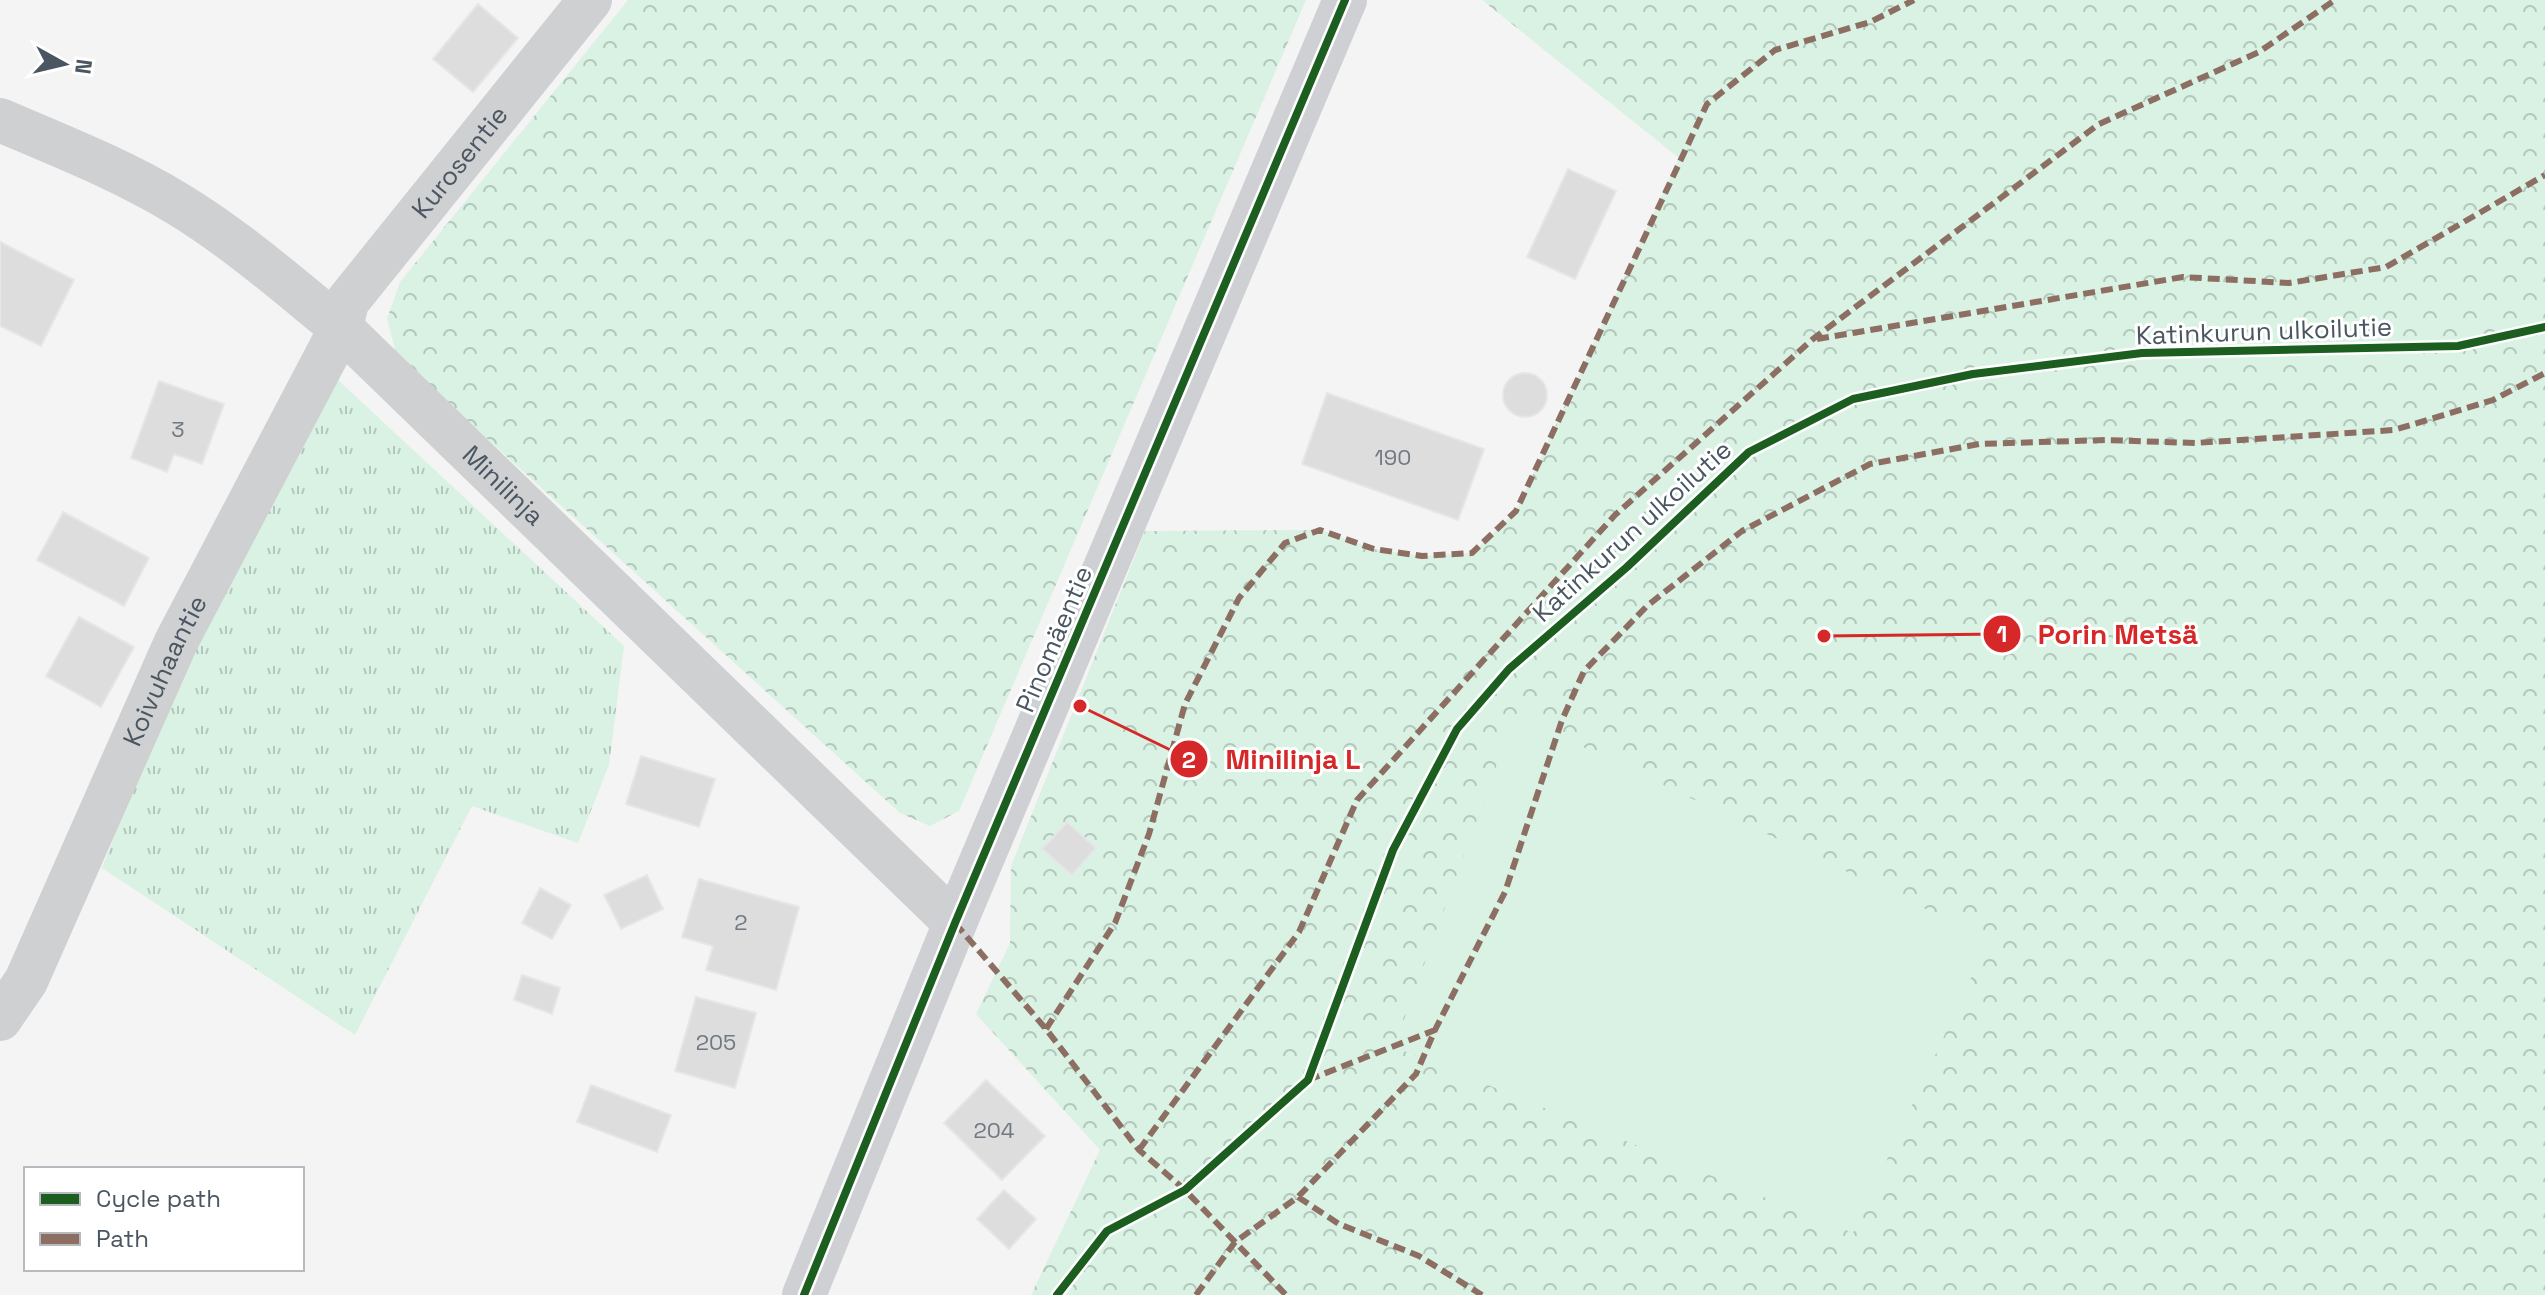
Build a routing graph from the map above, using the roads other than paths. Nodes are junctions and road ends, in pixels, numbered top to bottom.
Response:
1 (590, 0) edge
2 (1345, 0) edge
3 (0, 120) edge
4 (341, 328) junction
5 (955, 923) junction
6 (0, 1019) edge
7 (804, 1295) edge

1 - 4 street, Kurosentie
2 - 5 street, Pinomäentie
3 - 4 street, Minilinja
4 - 5 street, Minilinja
4 - 6 street, Koivuhaantie
5 - 7 street, Pinomäentie

